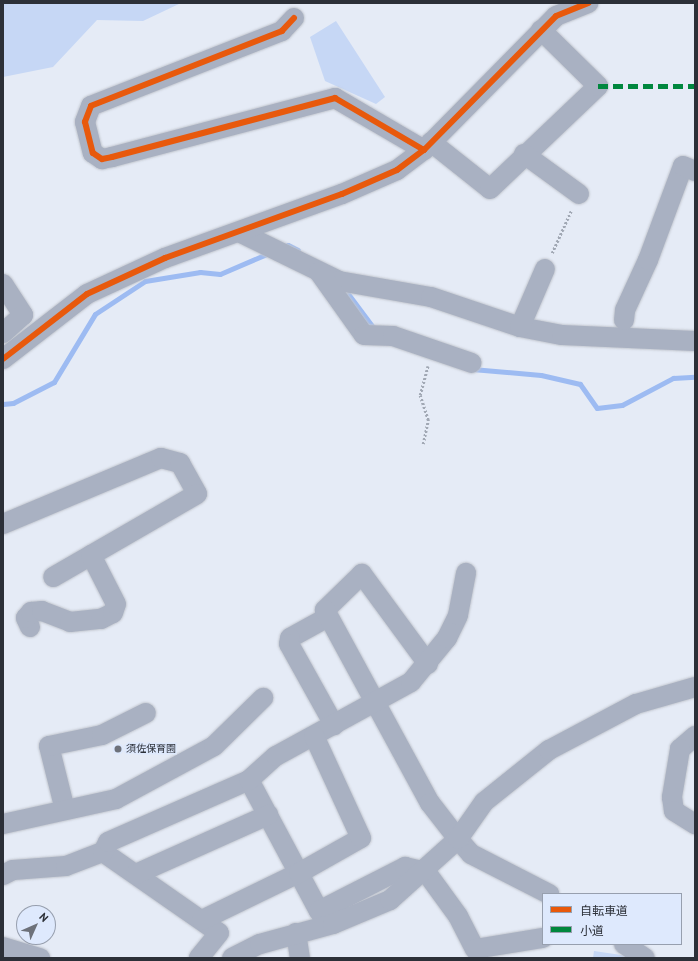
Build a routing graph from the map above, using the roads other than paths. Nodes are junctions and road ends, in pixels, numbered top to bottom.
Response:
1 (588, 3) edge
2 (294, 18) dead end
3 (541, 30) junction
4 (427, 146) junction
5 (524, 154) junction
6 (695, 171) edge
7 (579, 194) road end
8 (239, 232) junction
9 (318, 271) junction
10 (543, 274) road end
11 (3, 284) edge
12 (622, 325) junction
13 (520, 327) junction
14 (3, 333) edge
15 (695, 341) edge
16 (3, 359) edge
17 (472, 362) dead end
18 (3, 524) edge
19 (90, 555) junction
20 (466, 573) dead end
21 (53, 576) dead end
22 (328, 617) junction
23 (30, 628) dead end
24 (428, 664) junction
25 (695, 686) edge
26 (263, 698) dead end
27 (374, 703) junction
28 (146, 712) dead end
29 (334, 725) junction
30 (314, 736) junction
31 (695, 736) edge
32 (249, 780) junction
33 (65, 810) junction
34 (268, 815) junction
35 (3, 824) edge
36 (695, 824) edge
37 (458, 839) junction
38 (103, 852) junction
39 (426, 872) junction
40 (299, 873) junction
41 (136, 874) junction
42 (3, 875) edge
43 (547, 893) edge
44 (202, 920) junction
45 (296, 933) junction
46 (542, 938) edge
47 (625, 945) edge
48 (3, 947) edge
49 (40, 958) edge
50 (199, 958) edge
51 (232, 958) edge
52 (300, 958) edge
53 (645, 958) edge

1 - 3 street
2 - 4 street
3 - 4 street
3 - 5 street
4 - 5 street
4 - 8 street
5 - 7 street
6 - 12 street
8 - 9 street
8 - 16 street
9 - 13 street
9 - 17 street
10 - 13 street
11 - 14 street
12 - 13 street
12 - 15 street
18 - 19 street
19 - 21 street
19 - 23 street
20 - 24 street
22 - 24 street
22 - 27 street
22 - 29 street
24 - 27 street
25 - 37 street
26 - 33 street
27 - 29 street
27 - 37 street
28 - 33 street
29 - 30 street
30 - 32 street
30 - 40 street
31 - 36 street
32 - 34 street
32 - 38 street
33 - 35 street
34 - 40 street
34 - 41 street
37 - 39 street
37 - 43 street
38 - 41 street
38 - 42 street
39 - 40 street
39 - 45 street
39 - 46 street
40 - 44 street
41 - 44 street
44 - 50 street
45 - 51 street
45 - 52 street
47 - 53 street
48 - 49 street

